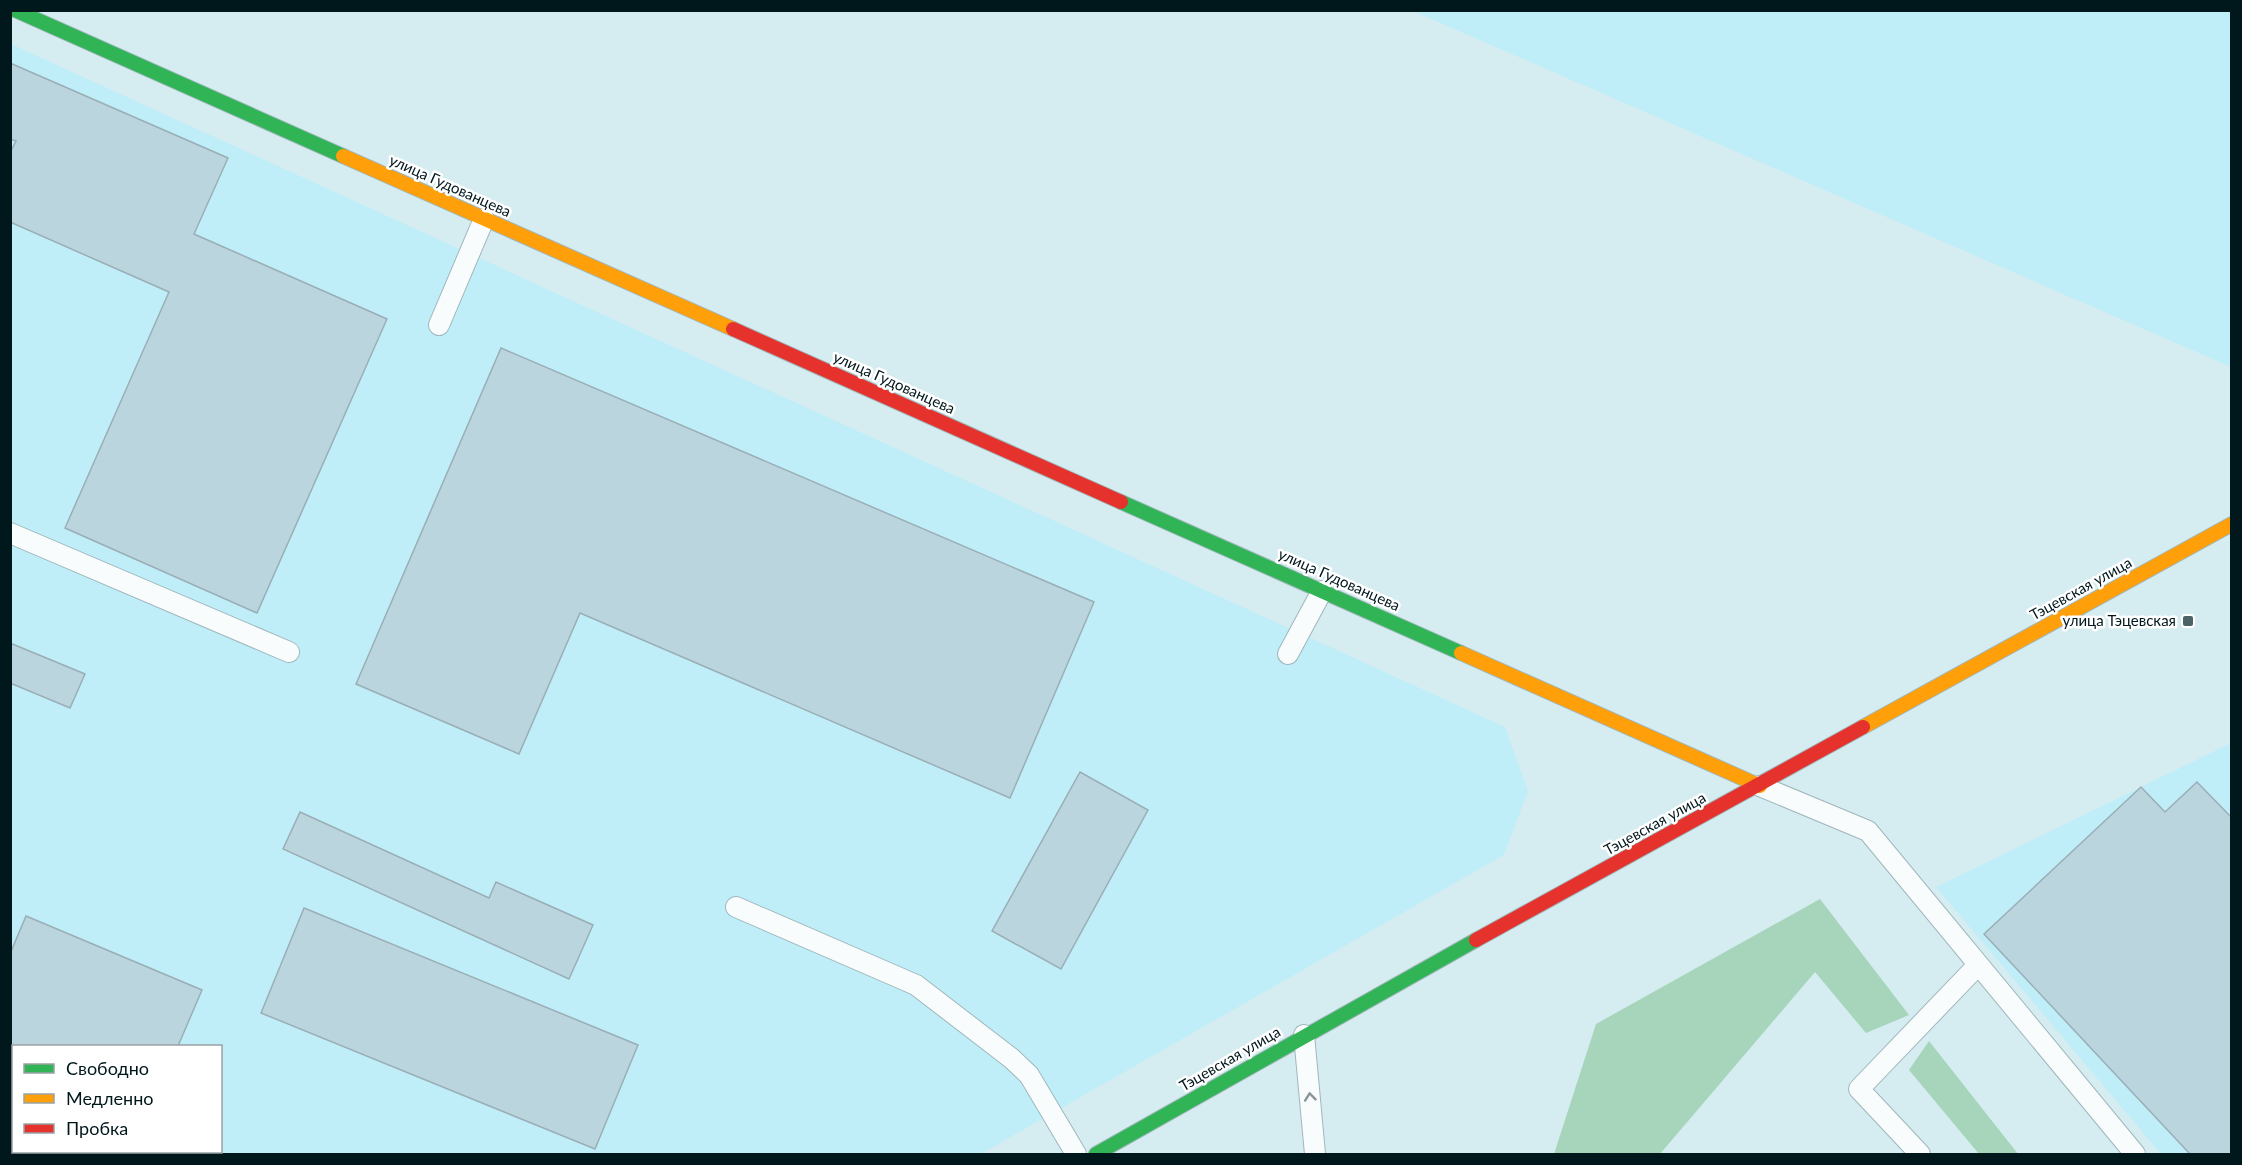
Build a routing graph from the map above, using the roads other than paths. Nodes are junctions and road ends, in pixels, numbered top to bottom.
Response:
1 (15, 10) edge
2 (484, 219) junction
3 (439, 325) dead end
4 (2232, 524) edge
5 (10, 533) edge
6 (1322, 591) junction
7 (289, 652) dead end
8 (1288, 654) dead end
9 (1760, 786) junction
10 (736, 907) dead end
11 (1978, 965) junction
12 (1304, 1035) junction
13 (1076, 1155) edge
14 (1096, 1155) edge
15 (1315, 1155) edge
16 (1920, 1155) edge
17 (2135, 1155) edge

1 - 2 street, улица Гудованцева
2 - 3 lane
2 - 6 street, улица Гудованцева
4 - 9 street, Тэцевская улица
5 - 7 lane
6 - 8 lane
6 - 9 street, улица Гудованцева
9 - 11 lane
9 - 12 street, Тэцевская улица
10 - 13 lane
11 - 16 lane
11 - 17 lane
12 - 14 street, Тэцевская улица
15 -> 12 lane

